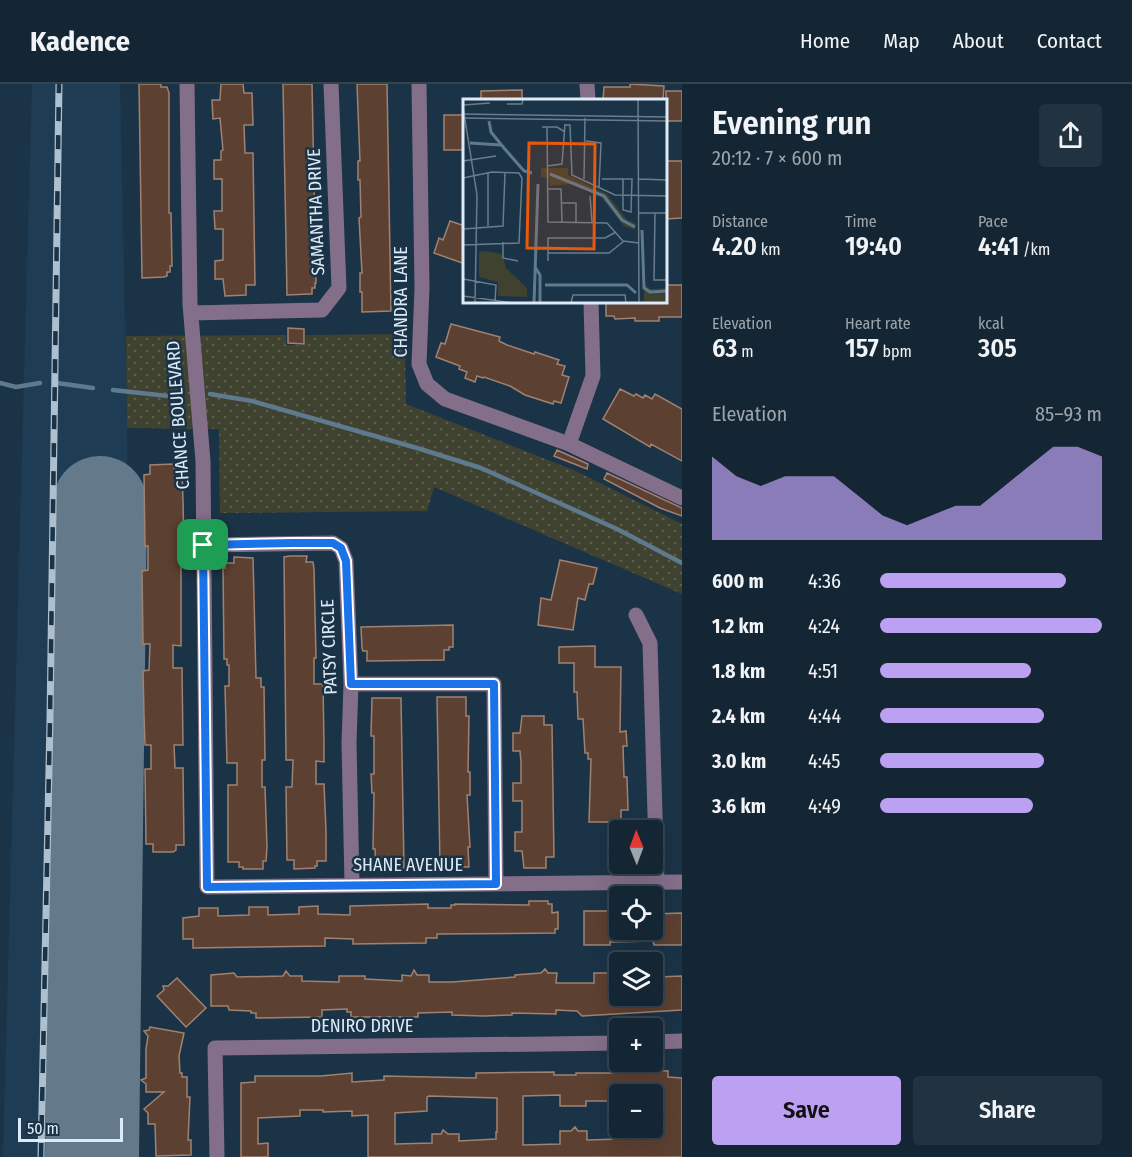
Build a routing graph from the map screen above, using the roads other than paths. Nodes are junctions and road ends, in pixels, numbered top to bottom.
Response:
1 (187, 84) edge
2 (332, 84) edge
3 (419, 84) edge
4 (587, 84) edge
5 (588, 99) edge
6 (591, 303) edge
7 (191, 314) junction
8 (569, 444) junction
9 (682, 498) edge
10 (203, 545) junction
11 (636, 615) dead end
12 (351, 684) junction
13 (682, 882) edge
14 (657, 883) junction
15 (352, 884) junction
16 (496, 884) junction
17 (207, 887) joint
18 (682, 1041) edge
19 (663, 1042) edge
20 (609, 1043) edge
21 (217, 1157) edge

1 - 7 street, CHANCE BOULEVARD
2 - 7 street, SAMANTHA DRIVE
3 - 8 street, CHANDRA LANE
4 - 5 street
6 - 8 street
7 - 10 street, CHANCE BOULEVARD
8 - 9 street, CHANDRA LANE
10 - 12 street, PATSY CIRCLE
10 - 17 street, CHANCE BOULEVARD
11 - 14 street
12 - 15 street, PATSY CIRCLE
12 - 16 street
13 - 14 street, SHANE AVENUE
14 - 16 street, SHANE AVENUE
15 - 16 street, SHANE AVENUE
15 - 17 street, SHANE AVENUE
18 - 19 street
20 - 21 street, DENIRO DRIVE

